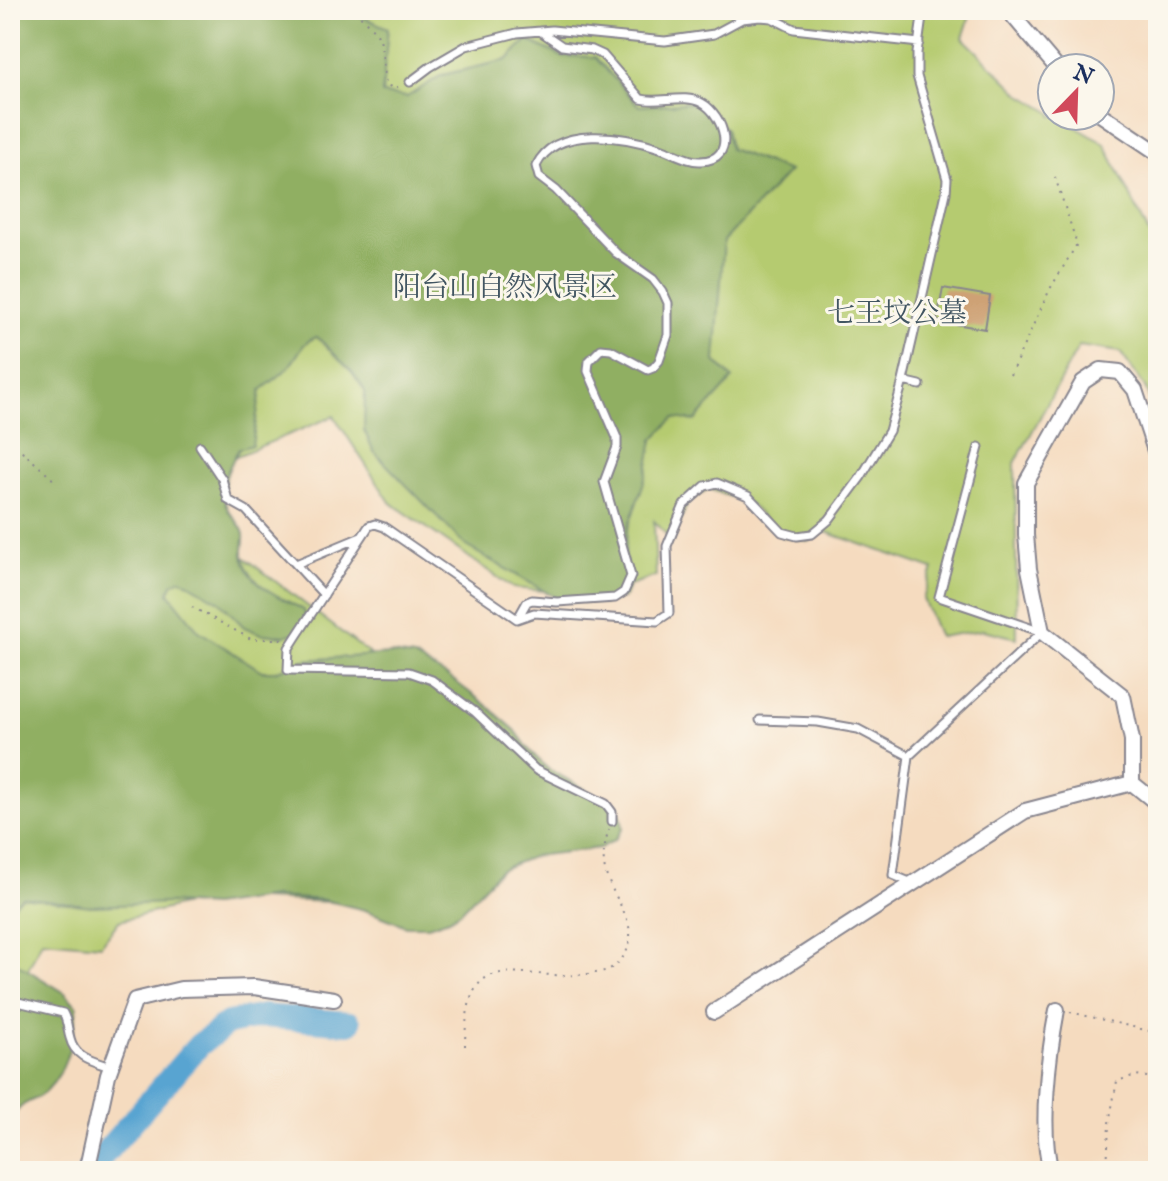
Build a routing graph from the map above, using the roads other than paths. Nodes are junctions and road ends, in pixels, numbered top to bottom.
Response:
1 (923, 10) edge
2 (1008, 10) edge
3 (540, 31) junction
4 (919, 43) junction
5 (1043, 52) edge
6 (410, 82) road end
7 (1116, 125) edge
8 (1158, 153) edge
9 (903, 381) junction
10 (920, 385) dead end
11 (200, 446) dead end
12 (979, 447) dead end
13 (1158, 460) edge
14 (363, 536) junction
15 (296, 564) junction
16 (324, 595) junction
17 (517, 619) junction
18 (1042, 632) junction
19 (760, 720) dead end
20 (909, 756) junction
21 (1132, 783) junction
22 (1158, 804) edge
23 (612, 821) road end
24 (913, 884) junction
25 (334, 999) dead end
26 (10, 1000) edge
27 (1057, 1010) road end
28 (714, 1012) dead end
29 (110, 1067) junction
30 (87, 1171) edge
31 (1051, 1171) edge

1 - 4 lane
2 - 5 street
3 - 4 lane
3 - 6 lane
3 - 17 lane
4 - 9 lane
7 - 8 street
9 - 10 lane
9 - 17 lane
11 - 15 lane
12 - 18 lane
13 - 18 street
14 - 15 lane
14 - 16 lane
14 - 17 lane
15 - 16 lane
16 - 23 lane
18 - 20 lane
18 - 21 street
19 - 20 lane
20 - 24 lane
21 - 22 street
21 - 24 street
24 - 28 street
25 - 29 street
26 - 29 lane
27 - 31 street
29 - 30 street

